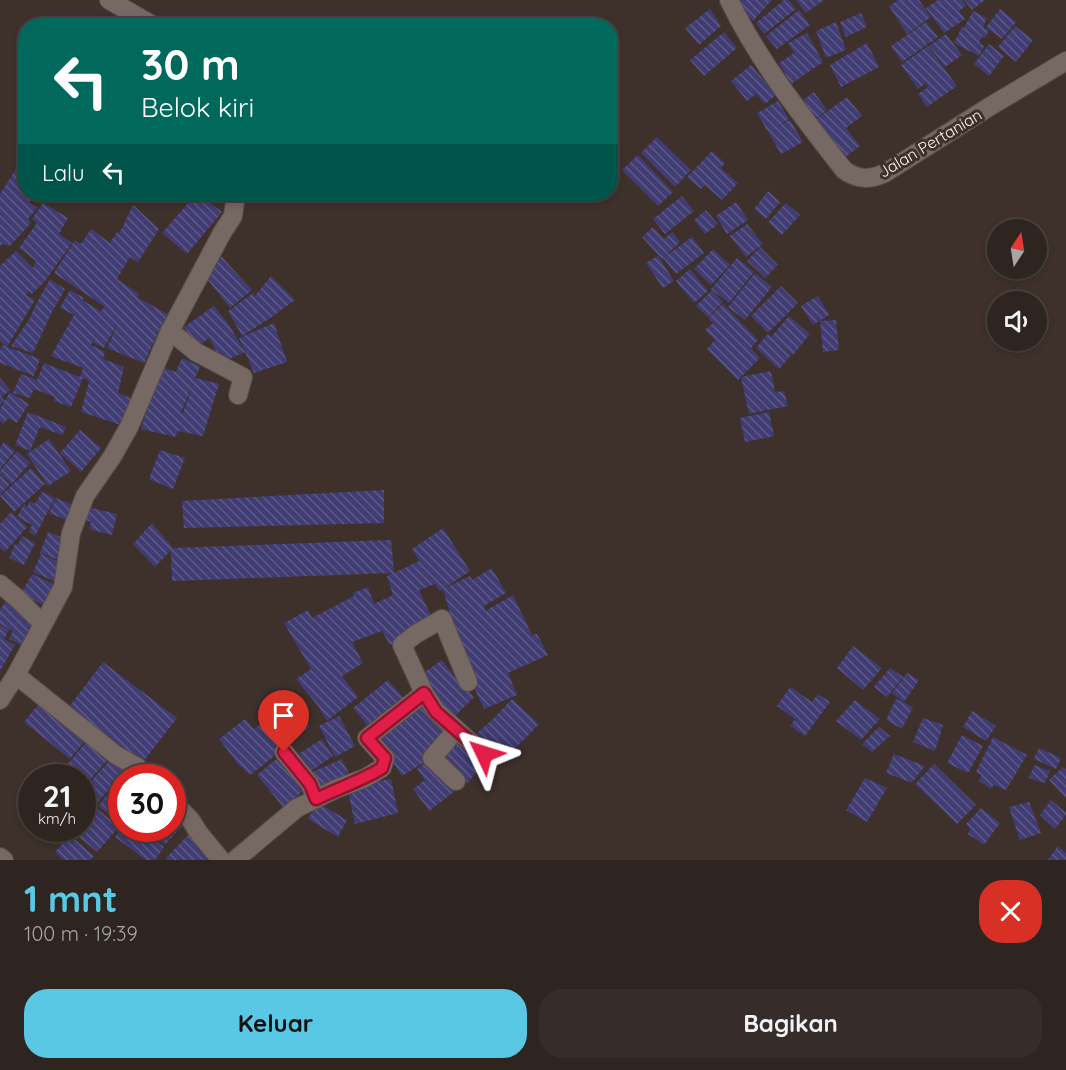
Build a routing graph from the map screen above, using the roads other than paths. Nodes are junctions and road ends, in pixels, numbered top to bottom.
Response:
1 (109, 0) edge
2 (729, 0) edge
3 (140, 18) edge
4 (1066, 61) edge
5 (235, 201) edge
6 (170, 332) junction
7 (238, 395) dead end
8 (0, 585) edge
9 (43, 624) junction
10 (16, 675) junction
11 (468, 682) dead end
12 (424, 693) junction
13 (0, 700) edge
14 (456, 730) junction
15 (284, 752) dead end
16 (484, 754) dead end
17 (132, 764) edge
18 (456, 781) dead end
19 (316, 799) junction
20 (186, 815) edge
21 (0, 857) edge
22 (4, 860) edge
23 (221, 860) edge
24 (236, 860) edge

1 - 3 street
2 - 4 street, Jalan Pertanian
5 - 6 street
6 - 7 street
6 - 9 street
8 - 9 street
9 - 10 street
10 - 13 street
10 - 17 street
11 - 12 street
12 - 14 street
12 - 19 street
14 - 16 street
14 - 18 street
15 - 19 street
19 - 24 street
20 - 23 street
21 - 22 street

